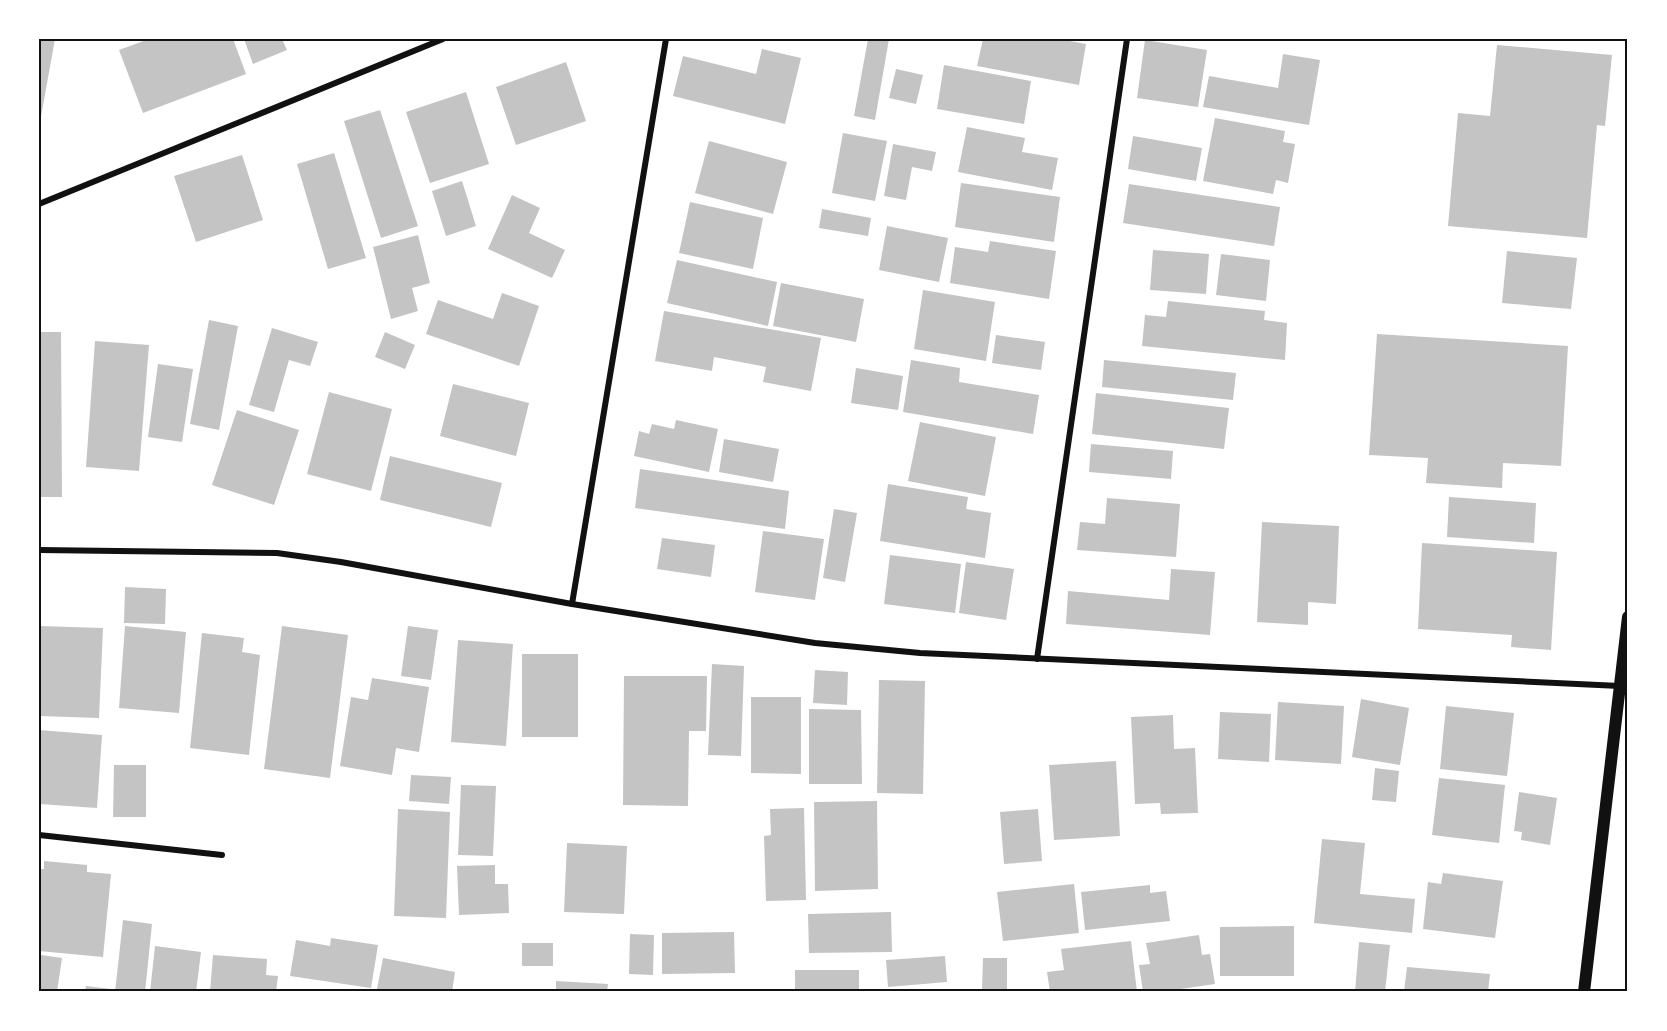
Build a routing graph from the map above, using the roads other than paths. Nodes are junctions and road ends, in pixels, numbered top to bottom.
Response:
1 (442, 39) edge
2 (666, 39) edge
3 (1127, 39) edge
4 (39, 204) edge
5 (39, 550) edge
6 (572, 604) junction
7 (1628, 617) edge
8 (1036, 659) junction
9 (1621, 686) junction
10 (39, 835) edge
11 (222, 855) dead end
12 (1584, 992) edge

1 - 4 street
2 - 6 street
3 - 8 street
5 - 6 street
6 - 8 street
7 - 9 main road
8 - 9 street
9 - 12 main road
10 - 11 street

